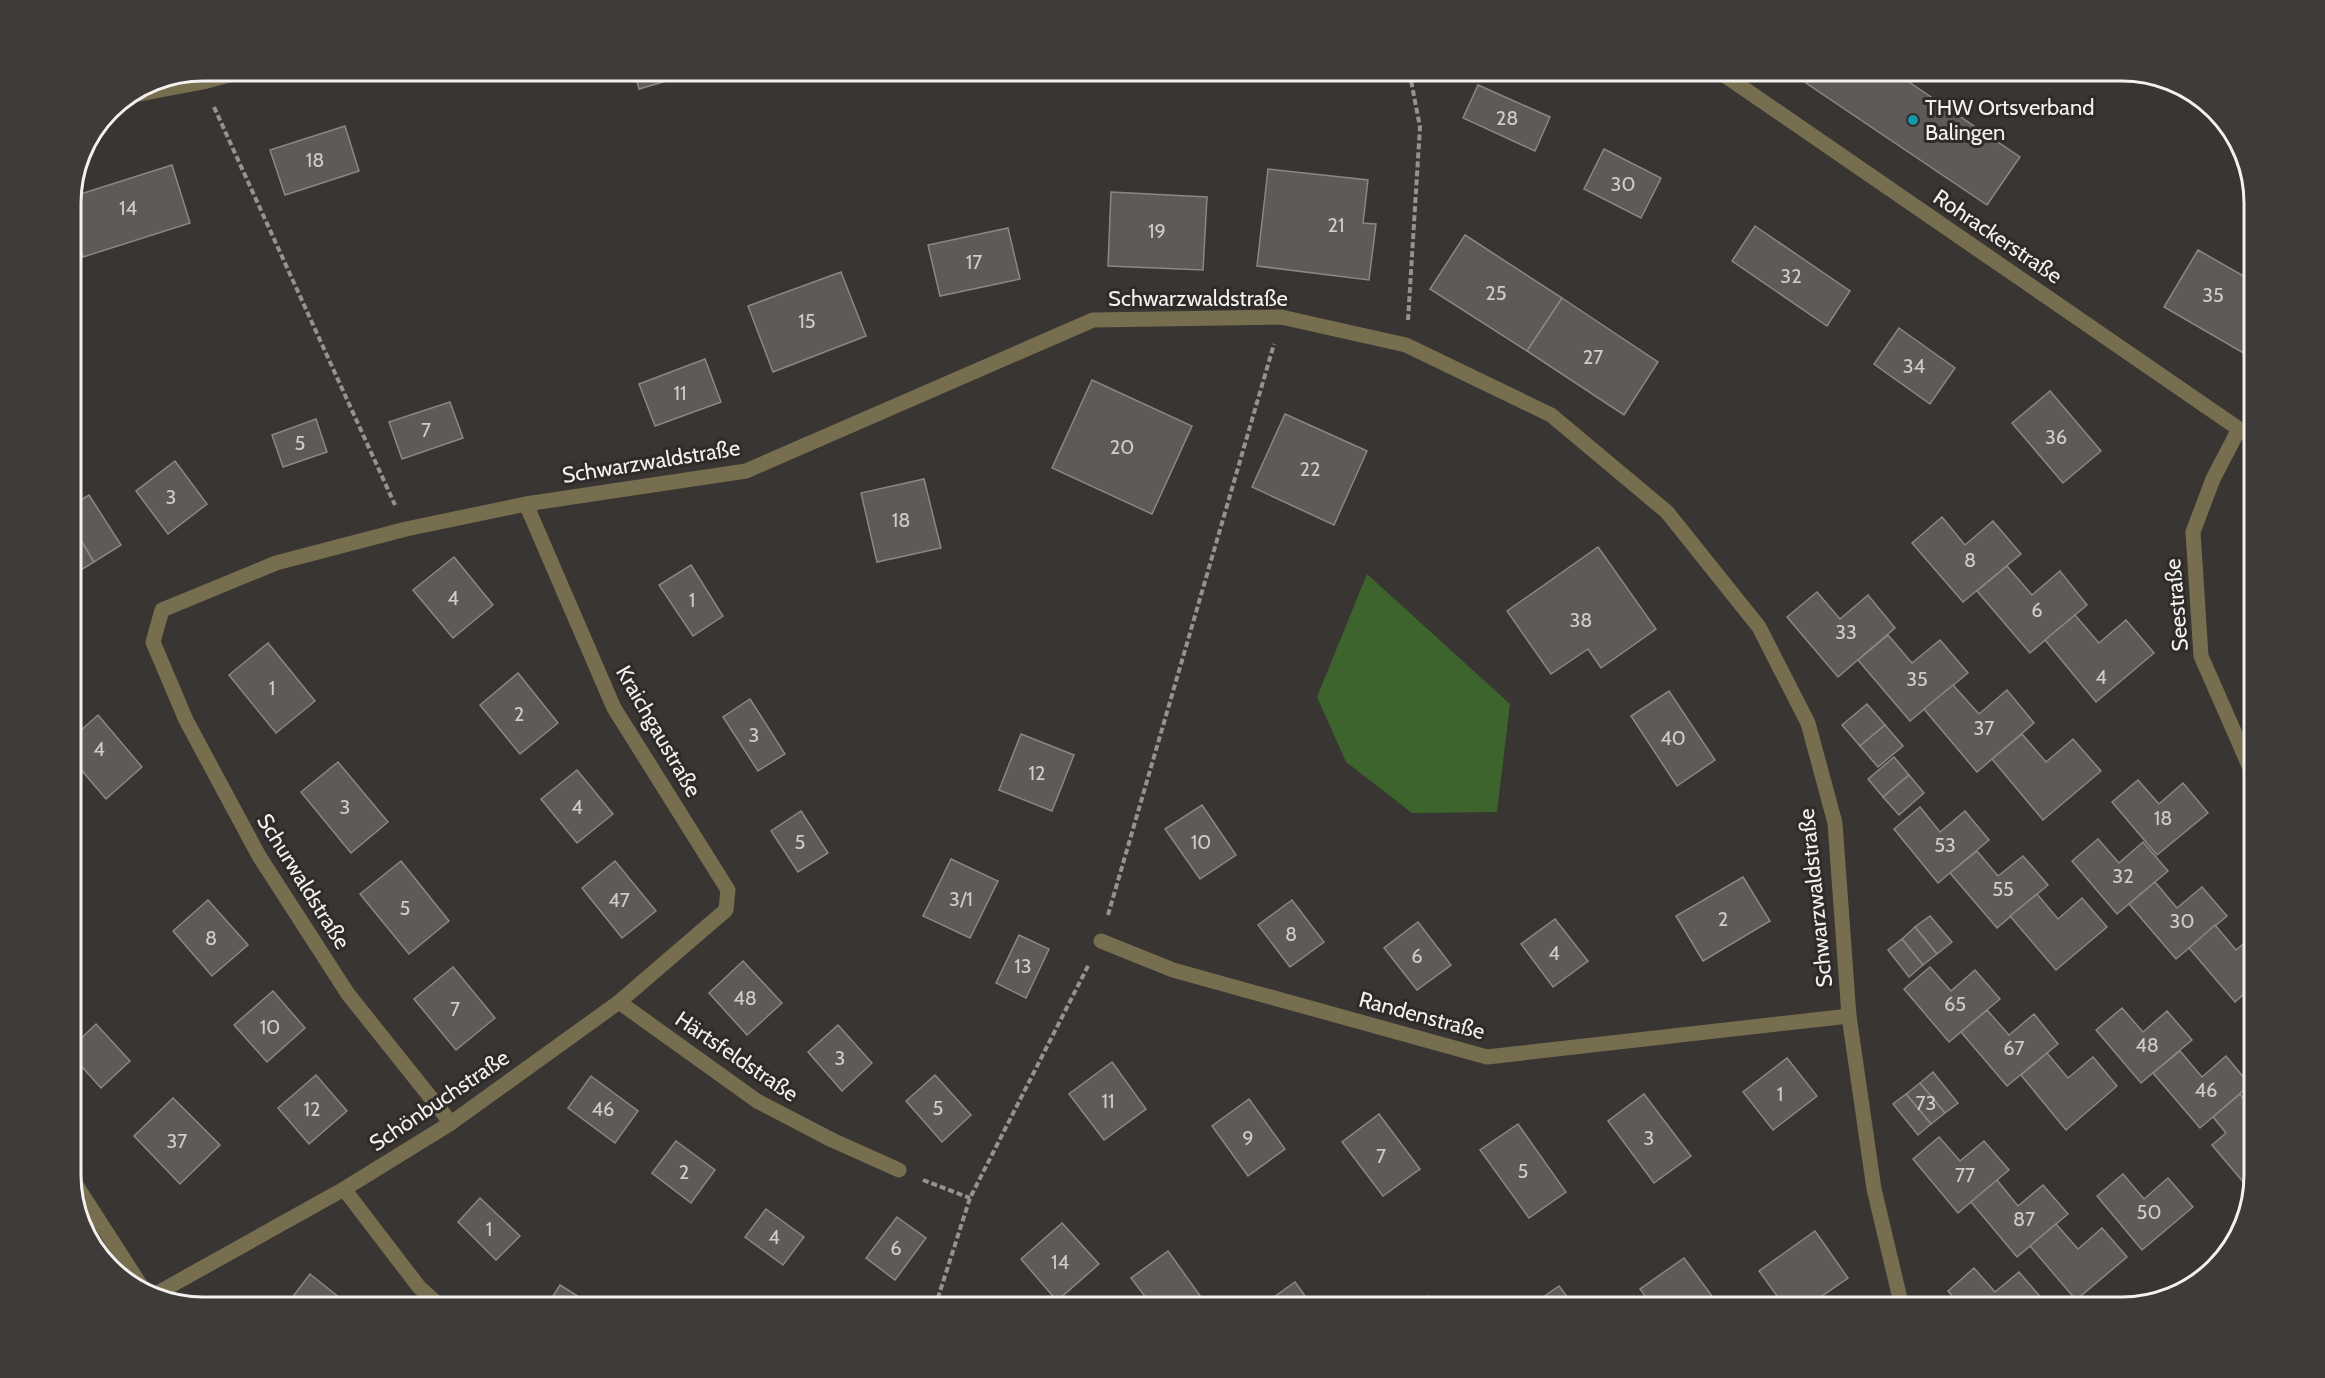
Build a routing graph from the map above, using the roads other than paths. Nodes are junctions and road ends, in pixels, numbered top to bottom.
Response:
1 (207, 81) edge
2 (1733, 81) edge
3 (155, 91) edge
4 (2239, 429) junction
5 (2244, 432) edge
6 (526, 504) junction
7 (153, 642) joint
8 (2244, 754) edge
9 (726, 910) joint
10 (1101, 940) road end
11 (620, 1002) junction
12 (1849, 1016) junction
13 (451, 1123) junction
14 (900, 1170) road end
15 (344, 1189) junction
16 (82, 1195) edge
17 (135, 1276) edge
18 (163, 1290) edge
19 (429, 1297) edge
20 (1899, 1297) edge

1 - 3 street
2 - 4 street, Rohrackerstraße
4 - 5 street, Rohrackerstraße
4 - 8 street, Seestraße
6 - 7 street, Schwarzwaldstraße
6 - 9 street, Kraichgaustraße
6 - 12 street, Schwarzwaldstraße
7 - 13 street, Schurwaldstraße
9 - 11 street, Schönbuchstraße
10 - 12 street, Randenstraße
11 - 13 street, Schönbuchstraße
11 - 14 street, Härtsfeldstraße
12 - 20 street, Schwarzwaldstraße
13 - 15 street, Schönbuchstraße
15 - 18 street, Schönbuchstraße
15 - 19 street
16 - 17 street

